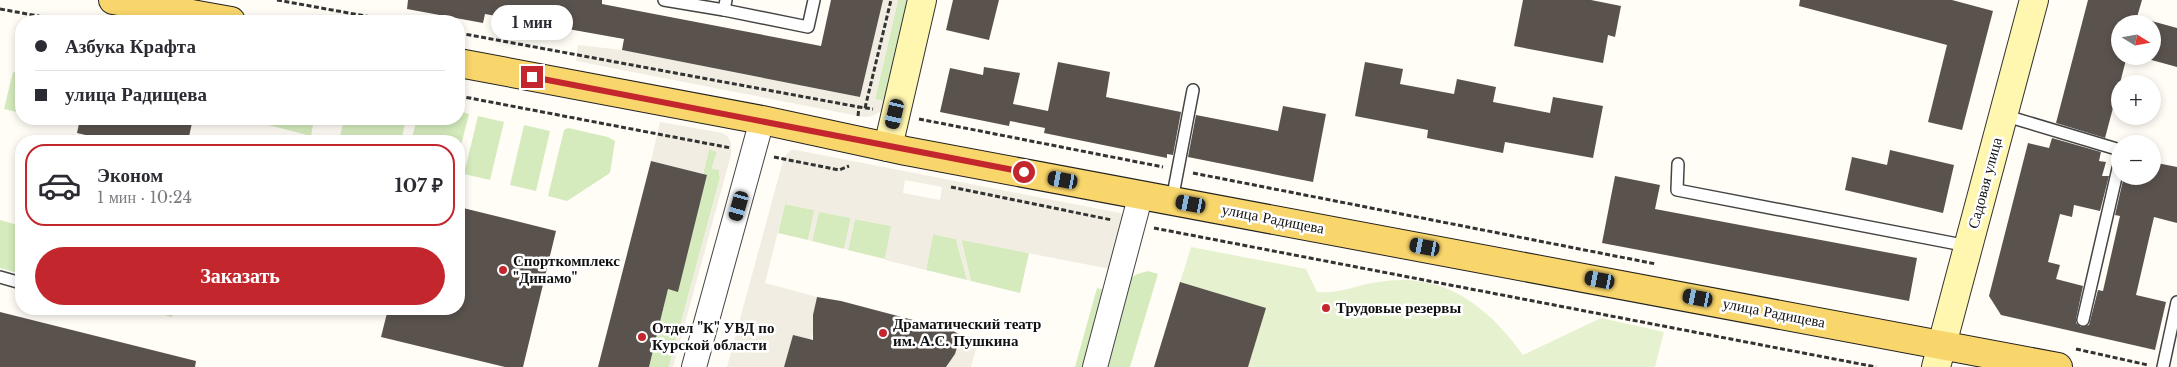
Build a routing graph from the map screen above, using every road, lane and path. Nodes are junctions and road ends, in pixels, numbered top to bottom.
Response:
1 (113, 0) edge
2 (277, 0) edge
3 (664, 0) edge
4 (814, 0) edge
5 (891, 0) edge
6 (922, 0) edge
7 (2030, 1) edge
8 (725, 5) edge
9 (0, 9) edge
10 (33, 15) edge
11 (197, 15) edge
12 (360, 15) edge
13 (465, 34) edge
14 (465, 64) edge
15 (1193, 90) dead end
16 (465, 97) edge
17 (860, 107) dead end
18 (865, 108) dead end
19 (2003, 115) junction
20 (762, 120) junction
21 (2111, 147) edge
22 (897, 149) junction
23 (754, 153) junction
24 (1678, 164) dead end
25 (856, 167) dead end
26 (1177, 169) junction
27 (2114, 185) edge
28 (950, 186) dead end
29 (1142, 194) junction
30 (1172, 200) junction
31 (1134, 224) junction
32 (1968, 246) junction
33 (1663, 266) dead end
34 (0, 277) edge
35 (15, 281) edge
36 (2177, 302) edge
37 (2083, 320) dead end
38 (1939, 356) edge
39 (694, 367) edge
40 (1095, 367) edge
41 (1876, 367) edge
42 (2058, 367) edge
43 (2163, 367) edge

1 - 11 main road
2 - 12 path
3 - 8 lane
4 - 8 lane
5 - 18 path
6 - 22 main road
7 - 19 main road, Садовая улица
9 - 10 path
13 - 17 path
14 - 20 main road, улица Радищева
15 - 26 lane
16 - 23 path
19 - 21 lane
19 - 32 main road, Садовая улица
20 - 22 main road, улица Радищева
20 - 23 street
22 - 26 path
22 - 29 main road, улица Радищева
23 - 25 path
23 - 39 street
24 - 32 lane
26 - 30 lane
26 - 33 path
27 - 37 lane
28 - 31 path
29 - 30 main road, улица Радищева
29 - 31 street
30 - 38 main road, улица Радищева
31 - 40 street
31 - 41 path
32 - 38 main road, Садовая улица
34 - 35 lane
36 - 43 lane
38 - 42 main road, улица Радищева

